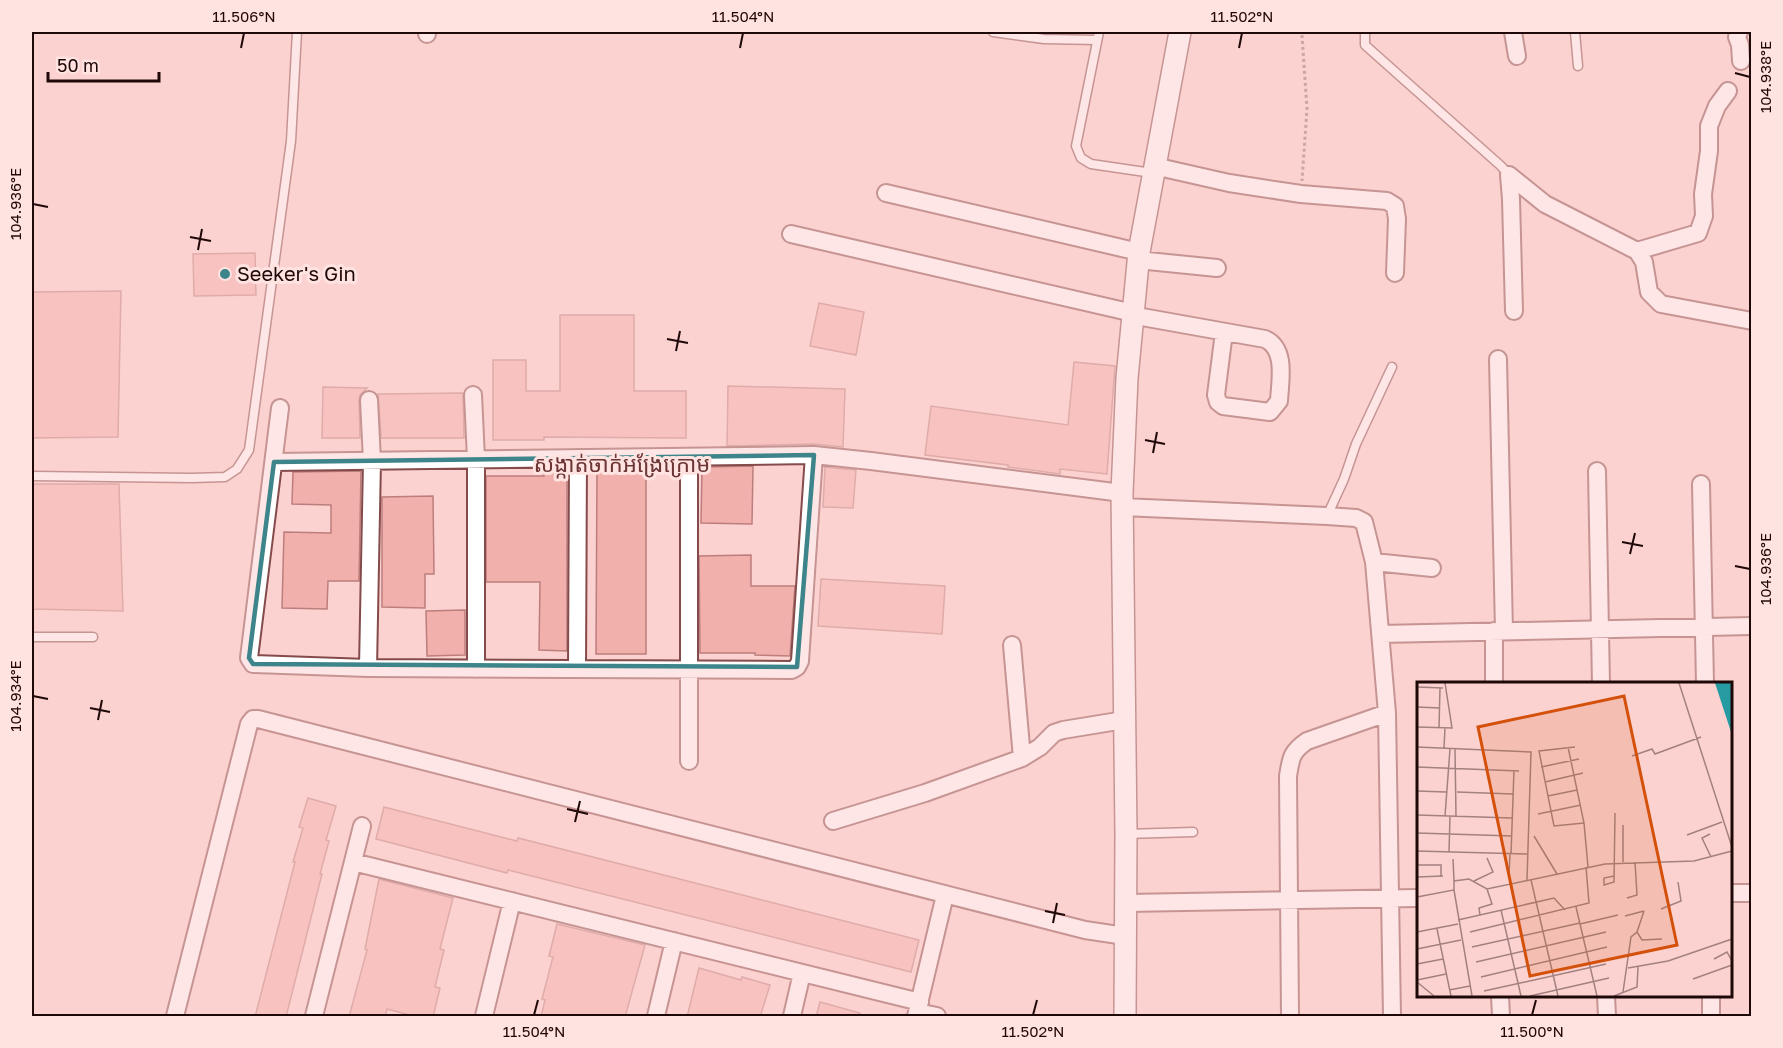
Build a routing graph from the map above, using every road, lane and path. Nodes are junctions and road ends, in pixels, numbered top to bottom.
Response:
1 (297, 32) edge
2 (993, 32) edge
3 (1180, 32) edge
4 (1365, 32) edge
5 (1513, 32) edge
6 (1575, 32) edge
7 (1739, 32) edge
8 (1098, 36) edge
9 (1302, 36) dead end
10 (1517, 56) dead end
11 (1741, 61) dead end
12 (1578, 66) dead end
13 (1728, 92) dead end
14 (1153, 170) junction
15 (1509, 175) junction
16 (886, 193) dead end
17 (1301, 194) junction
18 (791, 234) dead end
19 (1637, 251) junction
20 (1139, 256) junction
21 (1217, 268) dead end
22 (1395, 273) dead end
23 (1514, 311) dead end
24 (1133, 313) junction
25 (1752, 321) edge
26 (1224, 332) junction
27 (1498, 358) dead end
28 (1392, 367) dead end
29 (473, 395) dead end
30 (369, 400) dead end
31 (279, 408) dead end
32 (814, 455) junction
33 (689, 457) junction
34 (578, 458) junction
35 (476, 459) junction
36 (372, 461) junction
37 (273, 462) junction
38 (1597, 471) dead end
39 (32, 476) edge
40 (1701, 484) dead end
41 (1122, 500) junction
42 (1327, 516) junction
43 (1374, 562) junction
44 (1432, 568) dead end
45 (1752, 626) edge
46 (1704, 627) junction
47 (1600, 629) junction
48 (1499, 631) junction
49 (1381, 634) junction
50 (32, 637) edge
51 (93, 637) dead end
52 (1012, 645) dead end
53 (368, 668) junction
54 (476, 669) junction
55 (578, 669) junction
56 (690, 670) junction
57 (1494, 682) edge
58 (1601, 682) edge
59 (1705, 682) edge
60 (1387, 713) junction
61 (1124, 720) junction
62 (1022, 758) junction
63 (689, 761) dead end
64 (833, 821) dead end
65 (362, 826) dead end
66 (1193, 832) dead end
67 (1126, 834) junction
68 (353, 862) junction
69 (1732, 893) edge
70 (1752, 893) edge
71 (945, 895) junction
72 (1390, 898) junction
73 (1417, 898) edge
74 (1288, 900) junction
75 (512, 901) junction
76 (1126, 903) junction
77 (1125, 936) junction
78 (674, 941) junction
79 (802, 973) junction
80 (1500, 997) edge
81 (1606, 997) edge
82 (1711, 997) edge
83 (917, 1010) edge
84 (176, 1017) edge
85 (314, 1017) edge
86 (484, 1017) edge
87 (656, 1017) edge
88 (792, 1017) edge
89 (937, 1017) edge
90 (1125, 1017) edge
91 (1290, 1017) edge
92 (1392, 1017) edge
93 (1501, 1017) edge
94 (1607, 1017) edge
95 (1711, 1017) edge

1 - 39 lane
2 - 8 lane
3 - 14 street
4 - 15 lane
5 - 10 street
6 - 12 lane
7 - 11 street
8 - 14 lane
9 - 17 path
13 - 19 street
14 - 17 street
14 - 20 street
15 - 19 street
15 - 23 street
16 - 20 street
17 - 22 street
18 - 24 street
19 - 25 street
20 - 21 street
20 - 24 street
24 - 26 street
24 - 41 street
26 - 26 street
27 - 48 street
28 - 42 lane
29 - 35 street
30 - 36 street
31 - 37 street
32 - 33 street
32 - 41 street
32 - 56 street
33 - 34 street
33 - 56 street
34 - 35 street
34 - 55 street
35 - 36 street
35 - 54 street
36 - 37 street
36 - 53 street
37 - 53 street
38 - 47 street
40 - 46 street
41 - 42 street
41 - 61 street
42 - 43 street
43 - 44 street
43 - 49 street
45 - 46 street
46 - 47 street
46 - 59 street
47 - 48 street
47 - 58 street
48 - 49 street
48 - 57 street
49 - 60 street
50 - 51 lane
52 - 62 street
53 - 54 street
54 - 55 street
55 - 56 street
56 - 63 street
60 - 72 street
60 - 74 street
61 - 62 street
61 - 67 street
62 - 64 street
65 - 68 street
66 - 67 lane
67 - 76 street
68 - 75 street
68 - 85 street
69 - 70 street
71 - 77 street
71 - 83 street
71 - 84 street
72 - 73 street
72 - 74 street
72 - 92 street
74 - 76 street
74 - 91 street
75 - 78 street
75 - 86 street
76 - 77 street
77 - 90 street
78 - 79 street
78 - 87 street
79 - 83 street
79 - 88 street
80 - 93 street
81 - 94 street
82 - 95 street
83 - 89 street

